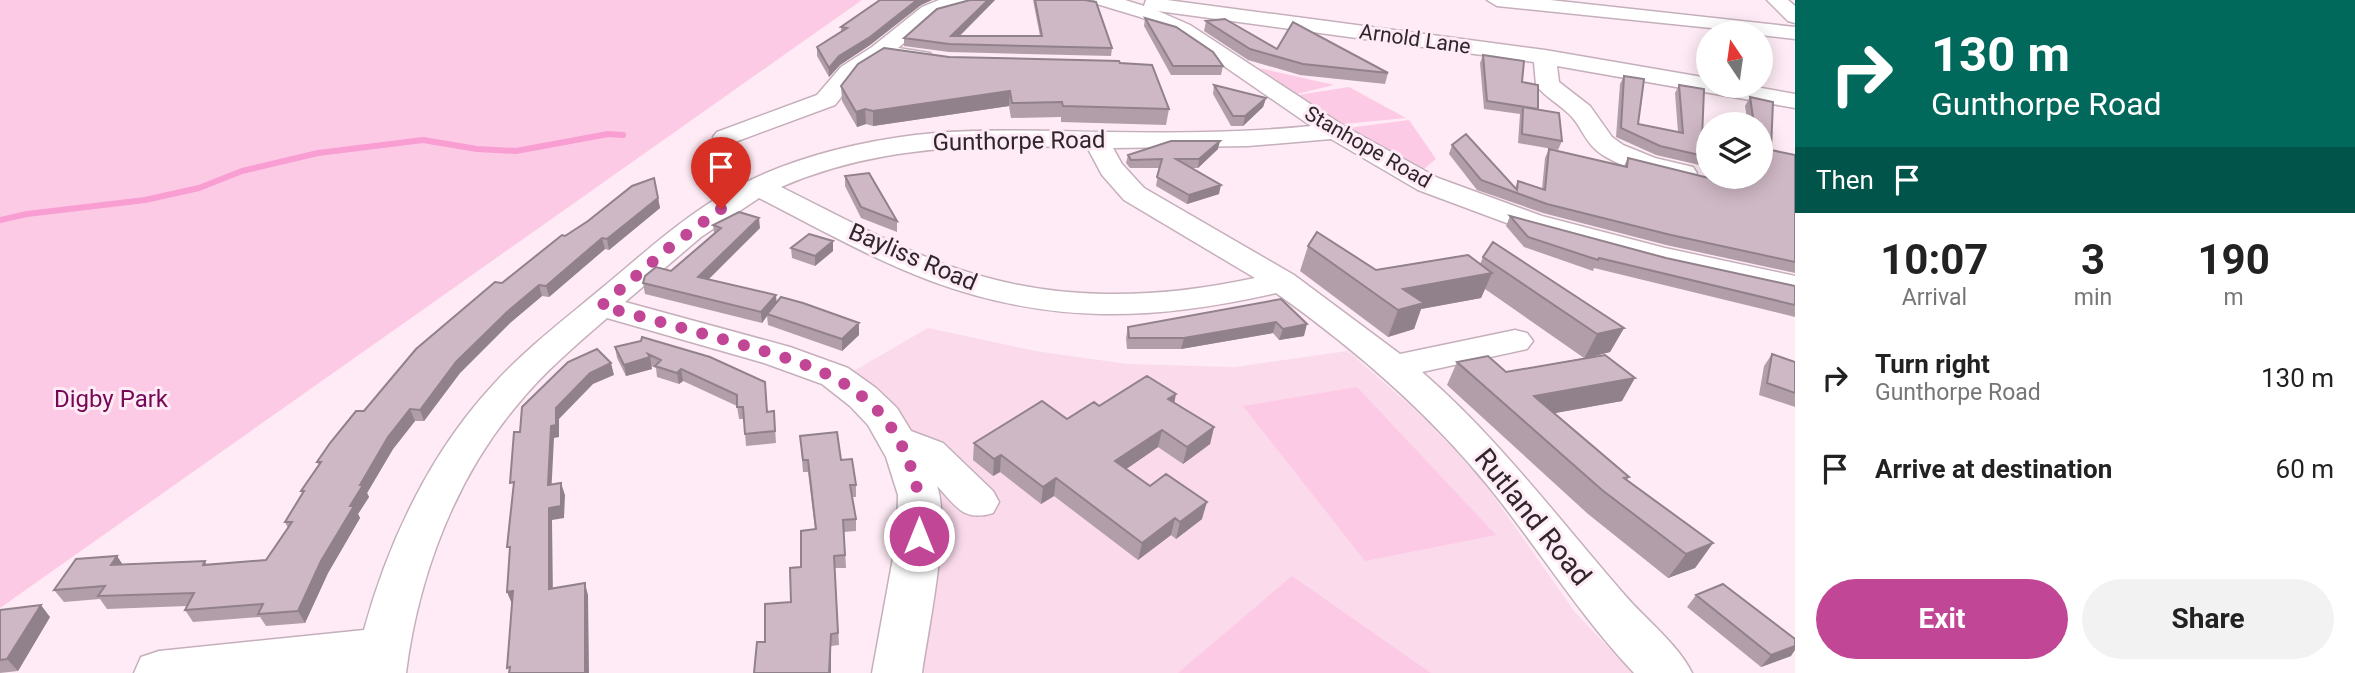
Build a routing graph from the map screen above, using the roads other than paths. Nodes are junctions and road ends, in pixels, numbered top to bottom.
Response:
1 (967, 0) edge
2 (1104, 0) edge
3 (1122, 0) edge
4 (1497, 0) edge
5 (1777, 0) edge
6 (1532, 2) edge
7 (1286, 7) dead end
8 (1172, 14) junction
9 (1795, 17) edge
10 (1314, 18) junction
11 (1450, 33) junction
12 (1795, 33) edge
13 (1490, 35) dead end
14 (1602, 35) junction
15 (1536, 49) junction
16 (870, 59) junction
17 (949, 62) edge
18 (1696, 69) edge
19 (1696, 82) edge
20 (1773, 85) edge
21 (1795, 89) edge
22 (1773, 97) edge
23 (1795, 101) edge
24 (1335, 131) junction
25 (726, 137) dead end
26 (1098, 139) junction
27 (1696, 176) edge
28 (759, 187) junction
29 (1283, 282) junction
30 (1795, 286) edge
31 (601, 306) junction
32 (1515, 341) dead end
33 (1393, 367) junction
34 (899, 441) junction
35 (978, 502) dead end
36 (382, 661) edge
37 (159, 673) edge
38 (897, 673) edge
39 (1667, 673) edge

1 - 16 street
2 - 8 street, Stanhope Road
3 - 8 street, Arnold Lane
4 - 6 street
5 - 9 street
6 - 14 street
7 - 10 street
8 - 10 street, Arnold Lane
8 - 24 street, Stanhope Road
10 - 11 street, Arnold Lane
10 - 11 street
11 - 13 street
11 - 15 street, Arnold Lane
12 - 14 street
14 - 15 street
14 - 18 street
15 - 19 street, Arnold Lane
15 - 27 street
16 - 17 street
16 - 25 street
20 - 21 street
22 - 23 street, Arnold Lane
24 - 26 street, Gunthorpe Road
24 - 30 street, Stanhope Road
26 - 28 street, Gunthorpe Road
26 - 29 street, Rutland Road
28 - 29 street, Bayliss Road
28 - 31 street, Gunthorpe Road
29 - 33 street, Rutland Road
31 - 34 street
31 - 36 street, Gunthorpe Road
32 - 33 street
33 - 39 street, Rutland Road
34 - 35 street
34 - 38 street
36 - 37 street

